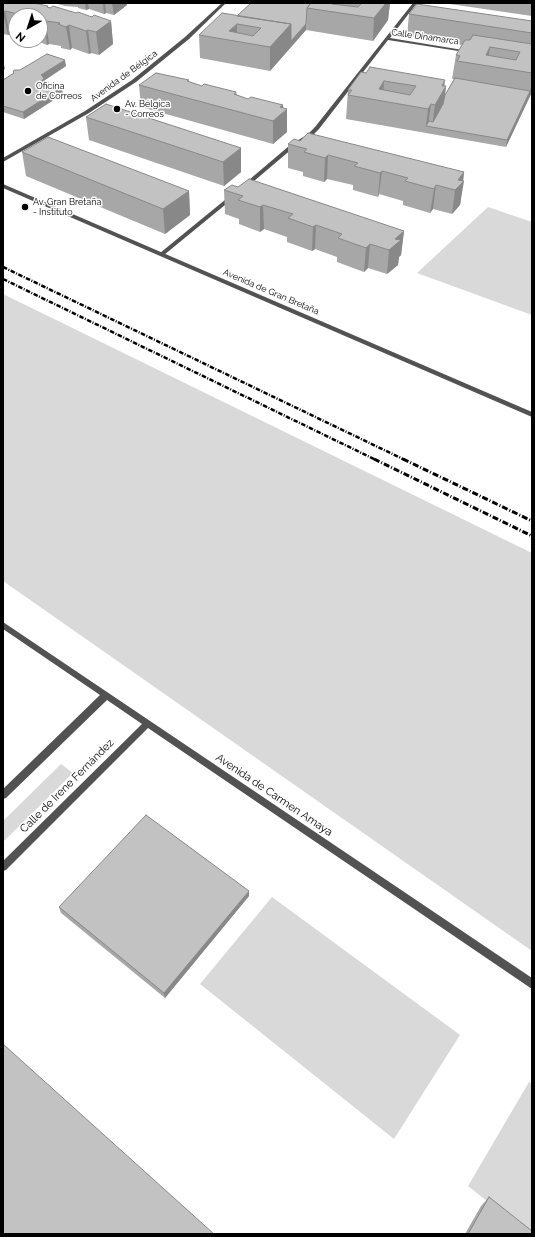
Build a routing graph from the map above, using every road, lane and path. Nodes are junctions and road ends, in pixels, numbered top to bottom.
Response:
1 (224, 3) edge
2 (415, 3) edge
3 (387, 39) junction
4 (471, 52) edge
5 (3, 160) edge
6 (3, 186) edge
7 (242, 188) edge
8 (236, 193) edge
9 (162, 254) junction
10 (532, 415) edge
11 (3, 625) edge
12 (106, 695) junction
13 (148, 723) junction
14 (3, 795) edge
15 (3, 867) edge
16 (532, 984) edge

1 - 5 street, Avenida de Bélgica
2 - 3 street
3 - 4 street, Calle Dinamarca
3 - 7 street, Calle Dinamarca
6 - 9 street, Avenida de Gran Bretaña
8 - 9 street
9 - 10 street, Avenida de Gran Bretaña
11 - 12 street, Avenida de Carmen Amaya
12 - 13 street, Avenida de Carmen Amaya
12 - 14 street
13 - 15 street, Calle de Irene Fernández
13 - 16 street, Avenida de Carmen Amaya

